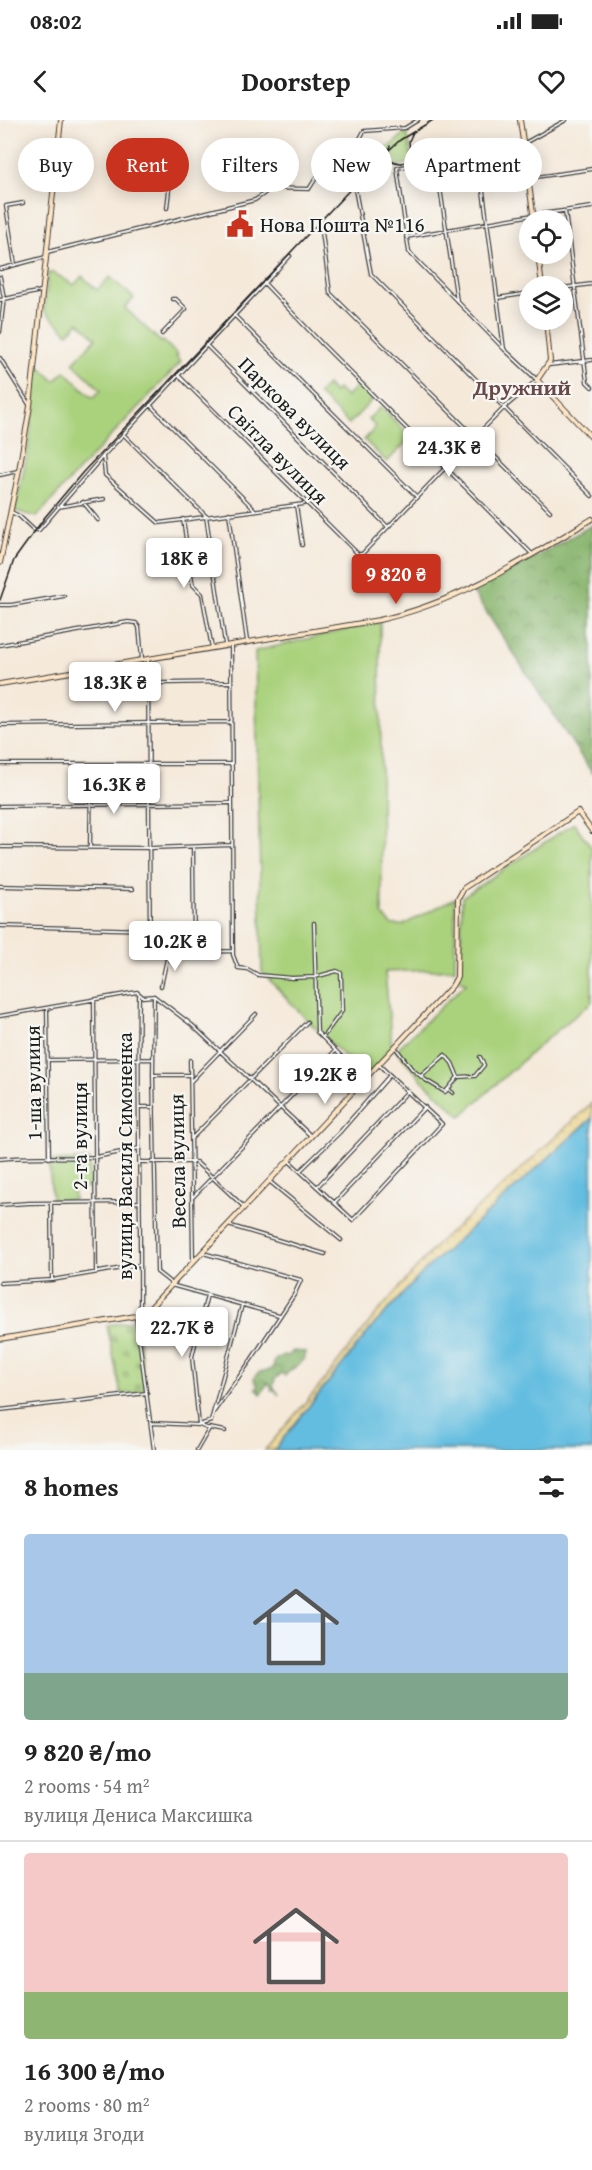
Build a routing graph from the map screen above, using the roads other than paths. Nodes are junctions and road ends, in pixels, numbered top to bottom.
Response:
1 (61, 120) edge
2 (418, 120) edge
3 (520, 120) edge
4 (566, 120) edge
5 (522, 138) edge
6 (534, 138) edge
7 (404, 167) edge
8 (592, 170) edge
9 (542, 176) edge
10 (169, 192) edge
11 (356, 192) edge
12 (441, 192) edge
13 (483, 192) edge
14 (530, 192) edge
15 (23, 203) dead end
16 (592, 207) edge
17 (167, 208) dead end
18 (533, 210) edge
19 (572, 210) edge
20 (519, 220) edge
21 (487, 223) junction
22 (321, 224) dead end
23 (447, 231) junction
24 (406, 237) junction
25 (47, 252) junction
26 (290, 256) dead end
27 (46, 257) junction
28 (572, 264) edge
29 (15, 265) junction
30 (0, 269) edge
31 (0, 277) edge
32 (264, 283) junction
33 (592, 284) edge
34 (575, 286) junction
35 (43, 291) junction
36 (519, 295) edge
37 (497, 298) junction
38 (172, 299) dead end
39 (2, 300) edge
40 (457, 301) junction
41 (234, 315) junction
42 (547, 330) edge
43 (0, 332) edge
44 (162, 334) dead end
45 (206, 345) junction
46 (504, 350) junction
47 (0, 358) edge
48 (592, 360) edge
49 (584, 361) junction
50 (549, 365) junction
51 (178, 375) junction
52 (537, 380) junction
53 (592, 387) edge
54 (150, 405) junction
55 (30, 406) junction
56 (505, 407) junction
57 (123, 434) junction
58 (476, 436) junction
59 (592, 438) edge
60 (103, 456) junction
61 (445, 467) junction
62 (19, 470) junction
63 (0, 475) edge
64 (592, 496) edge
65 (417, 497) junction
66 (104, 499) dead end
67 (83, 502) junction
68 (305, 504) junction
69 (296, 505) junction
70 (58, 507) junction
71 (255, 510) junction
72 (550, 511) dead end
73 (11, 512) junction
74 (229, 513) junction
75 (206, 516) junction
76 (183, 519) junction
77 (592, 519) edge
78 (98, 520) dead end
79 (388, 527) junction
80 (302, 545) dead end
81 (533, 555) junction
82 (0, 563) edge
83 (64, 596) dead end
84 (0, 605) edge
85 (248, 642) junction
86 (231, 644) junction
87 (0, 645) edge
88 (225, 645) junction
89 (212, 648) junction
90 (145, 658) junction
91 (231, 682) junction
92 (0, 684) edge
93 (107, 684) dead end
94 (148, 684) junction
95 (149, 722) junction
96 (231, 722) junction
97 (0, 725) edge
98 (0, 764) edge
99 (91, 764) junction
100 (150, 764) junction
101 (232, 764) junction
102 (232, 803) junction
103 (89, 804) junction
104 (151, 805) junction
105 (0, 806) edge
106 (592, 831) edge
107 (232, 845) junction
108 (0, 847) edge
109 (90, 847) junction
110 (193, 847) junction
111 (151, 848) junction
112 (0, 886) edge
113 (133, 889) dead end
114 (314, 922) dead end
115 (0, 926) edge
116 (151, 930) junction
117 (232, 951) junction
118 (194, 952) junction
119 (168, 954) junction
120 (315, 978) junction
121 (161, 986) dead end
122 (139, 996) junction
123 (154, 996) junction
124 (94, 1000) junction
125 (47, 1008) junction
126 (256, 1014) dead end
127 (0, 1016) edge
128 (307, 1022) dead end
129 (323, 1037) junction
130 (395, 1047) junction
131 (335, 1051) junction
132 (221, 1052) junction
133 (480, 1058) dead end
134 (48, 1059) junction
135 (94, 1059) junction
136 (138, 1059) junction
137 (153, 1059) junction
138 (190, 1060) dead end
139 (378, 1064) junction
140 (153, 1075) junction
141 (191, 1075) junction
142 (390, 1075) junction
143 (421, 1076) junction
144 (458, 1077) junction
145 (364, 1079) junction
146 (191, 1080) junction
147 (252, 1080) junction
148 (447, 1089) junction
149 (408, 1091) junction
150 (453, 1093) dead end
151 (140, 1107) junction
152 (154, 1107) junction
153 (280, 1107) junction
154 (425, 1107) junction
155 (311, 1136) junction
156 (192, 1138) junction
157 (140, 1148) junction
158 (94, 1157) junction
159 (49, 1158) junction
160 (0, 1159) edge
161 (288, 1160) junction
162 (140, 1162) junction
163 (156, 1162) junction
164 (193, 1162) junction
165 (300, 1171) junction
166 (213, 1178) junction
167 (269, 1181) junction
168 (317, 1187) junction
169 (193, 1197) junction
170 (140, 1202) junction
171 (51, 1203) junction
172 (94, 1203) junction
173 (334, 1203) junction
174 (0, 1205) edge
175 (244, 1207) junction
176 (228, 1225) junction
177 (340, 1240) dead end
178 (203, 1253) junction
179 (325, 1254) dead end
180 (193, 1262) junction
181 (140, 1265) junction
182 (96, 1272) junction
183 (52, 1280) junction
184 (0, 1283) edge
185 (172, 1285) junction
186 (207, 1295) junction
187 (242, 1305) junction
188 (280, 1315) junction
189 (138, 1316) junction
190 (0, 1339) edge
191 (147, 1393) junction
192 (0, 1410) edge
193 (213, 1413) junction
194 (151, 1423) junction
195 (201, 1426) junction
196 (225, 1431) dead end
197 (154, 1450) edge
198 (197, 1450) edge

1 - 25 street
2 - 25 street
3 - 5 street
4 - 6 street
7 - 24 street
8 - 9 street
10 - 17 street
11 - 56 street
12 - 23 street
13 - 21 street
14 - 18 street
15 - 29 street
16 - 19 street
20 - 21 street
21 - 23 street
21 - 37 street
22 - 58 street
23 - 24 street
23 - 40 street
24 - 40 street
25 - 27 street
26 - 32 street
27 - 29 street
27 - 35 street
28 - 34 street
29 - 30 street
31 - 39 street
32 - 41 street
32 - 61 street
33 - 34 street
34 - 49 street
35 - 39 street
35 - 55 street
36 - 37 street
37 - 46 street
38 - 44 street
39 - 43 street
40 - 46 street
41 - 45 street
41 - 65 street
42 - 50 street
45 - 51 street
45 - 79 street, Паркова вулиця
46 - 52 street
47 - 55 street
48 - 49 street
49 - 50 street
49 - 53 street
50 - 52 street
51 - 54 street
51 - 68 street, Світла вулиця
52 - 56 street
52 - 59 street
54 - 57 street
54 - 71 street
55 - 62 street
56 - 58 street
56 - 64 street
57 - 60 street
57 - 75 street
58 - 61 street
58 - 72 street
60 - 70 street
60 - 76 street
61 - 65 street
61 - 81 street
62 - 63 street
62 - 73 street
65 - 79 street
66 - 67 street
67 - 70 street
67 - 78 street
68 - 69 street
68 - 79 street, Світла вулиця
69 - 71 street
69 - 80 street
70 - 73 street
71 - 74 street
73 - 82 street
74 - 75 street
74 - 85 street
75 - 76 street
75 - 88 street
76 - 89 street
77 - 81 street
81 - 85 street
83 - 84 street
85 - 86 street
86 - 88 street
86 - 91 street
87 - 90 street
88 - 89 street
89 - 90 street
90 - 92 street
90 - 94 street
91 - 94 street
91 - 96 street
93 - 94 street
94 - 95 street
95 - 96 street
95 - 97 street
95 - 100 street
96 - 101 street
98 - 99 street
99 - 100 street
99 - 103 street
100 - 101 street
100 - 104 street
101 - 102 street
102 - 104 street
102 - 107 street
103 - 104 street
103 - 105 street
103 - 109 street
104 - 111 street
106 - 130 street
107 - 110 street
107 - 117 street
108 - 109 street
109 - 111 street
110 - 111 street
110 - 118 street
111 - 116 street
112 - 113 street
114 - 120 street
115 - 116 street
116 - 119 street
117 - 118 street
117 - 120 street
118 - 119 street
119 - 121 street
120 - 129 street
120 - 129 street
122 - 123 street
122 - 124 street
122 - 136 street, вулиця Василя Симоненка
123 - 132 street
123 - 137 street, вулиця Василя Симоненка
124 - 125 street
124 - 135 street, 2-га вулиця
125 - 127 street
125 - 134 street, 1-ша вулиця
126 - 132 street
128 - 147 street
129 - 131 street
130 - 139 street
130 - 143 street
131 - 145 street
131 - 153 street
132 - 146 street
132 - 147 street
133 - 144 street
134 - 135 street
134 - 159 street, 1-ша вулиця
135 - 136 street
135 - 158 street, 2-га вулиця
136 - 137 street
136 - 151 street, вулиця Василя Симоненка
137 - 140 street, вулиця Василя Симоненка
138 - 141 street, Весела вулиця
139 - 142 street
139 - 145 street
140 - 141 street
140 - 152 street, вулиця Василя Симоненка
141 - 146 street, Весела вулиця
142 - 149 street
142 - 165 street
143 - 144 street
143 - 148 street
144 - 148 street
145 - 155 street
146 - 156 street, Весела вулиця
147 - 153 street
147 - 156 street
148 - 150 street
149 - 154 street
149 - 168 street
151 - 152 street
151 - 157 street, вулиця Василя Симоненка
152 - 163 street, вулиця Василя Симоненка
153 - 155 street
153 - 166 street
154 - 173 street
154 - 173 street
155 - 161 street
156 - 164 street, Весела вулиця
157 - 158 street
157 - 162 street, вулиця Василя Симоненка
158 - 159 street
158 - 172 street, 2-га вулиця
159 - 160 street
161 - 165 street
161 - 167 street
162 - 163 street
162 - 170 street, вулиця Василя Симоненка
163 - 164 street
163 - 185 street, вулиця Василя Симоненка
164 - 166 street
164 - 169 street, Весела вулиця
165 - 168 street
166 - 169 street
166 - 175 street
167 - 175 street
167 - 177 street
168 - 173 street
169 - 180 street, Весела вулиця
170 - 172 street
170 - 181 street, вулиця Василя Симоненка
171 - 172 street
171 - 174 street
171 - 183 street
172 - 182 street, 2-га вулиця
175 - 176 street
176 - 178 street
176 - 179 street
178 - 180 street
178 - 188 street
180 - 185 street
181 - 182 street
181 - 189 street, вулиця Василя Симоненка
182 - 183 street
183 - 184 street
185 - 186 street
185 - 189 street
186 - 187 street
186 - 195 street
187 - 188 street
187 - 193 street
188 - 193 street
189 - 190 street
189 - 191 street, вулиця Василя Симоненка
191 - 192 street
191 - 194 street, вулиця Василя Симоненка
193 - 195 street
194 - 195 street
194 - 197 street, вулиця Василя Симоненка
195 - 196 street
195 - 198 street

